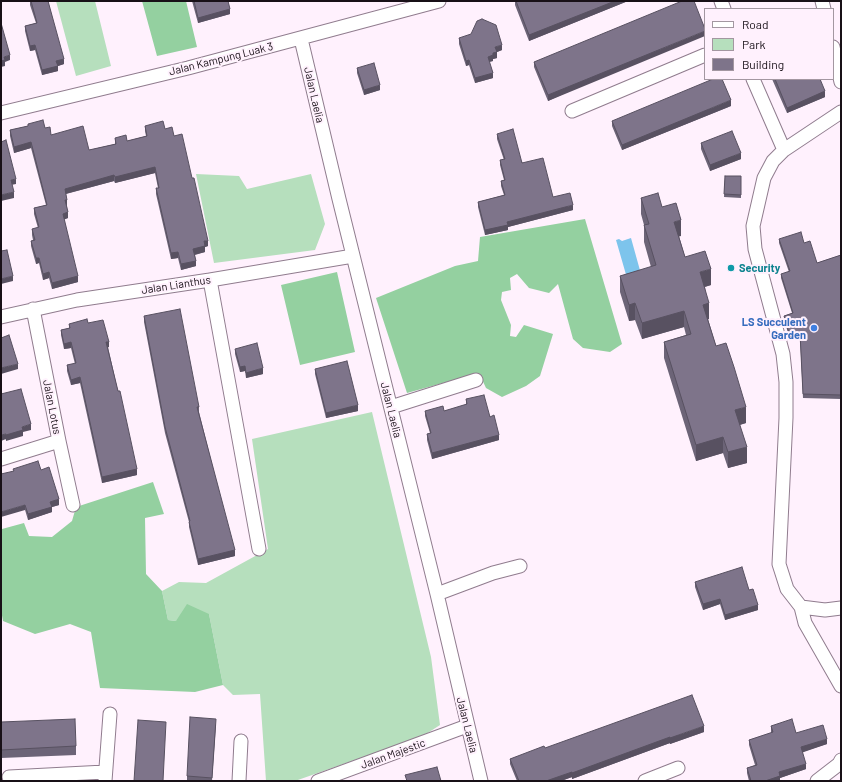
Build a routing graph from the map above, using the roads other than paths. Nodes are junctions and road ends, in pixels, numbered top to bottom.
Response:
1 (440, 1) edge
2 (301, 39) junction
3 (834, 51) edge
4 (704, 55) edge
5 (753, 80) edge
6 (841, 82) edge
7 (572, 111) dead end
8 (1, 113) edge
9 (840, 116) edge
10 (784, 150) junction
11 (353, 256) junction
12 (210, 280) junction
13 (33, 309) junction
14 (1, 317) edge
15 (476, 380) dead end
16 (391, 407) junction
17 (59, 441) junction
18 (1, 459) edge
19 (74, 505) dead end
20 (259, 548) dead end
21 (520, 566) dead end
22 (437, 594) junction
23 (800, 607) junction
24 (841, 608) edge
25 (841, 686) edge
26 (110, 714) dead end
27 (467, 726) junction
28 (241, 740) dead end
29 (841, 760) edge
30 (678, 768) dead end
31 (105, 776) edge
32 (8, 777) dead end
33 (239, 781) edge
34 (318, 781) edge
35 (481, 781) edge
36 (645, 781) edge
37 (817, 781) edge

1 - 2 street, Jalan Kampung Luak 3
2 - 8 street, Jalan Kampung Luak 3
2 - 11 street, Jalan Laelia
3 - 6 street
4 - 7 street
5 - 10 street
9 - 10 street
10 - 23 street
11 - 12 street, Jalan Lianthus
11 - 16 street, Jalan Laelia
12 - 13 street, Jalan Lianthus
12 - 20 street
13 - 14 street, Jalan Lianthus
13 - 17 street, Jalan Lotus
15 - 16 street
16 - 22 street, Jalan Laelia
17 - 18 street
17 - 19 street, Jalan Lotus
21 - 22 street
22 - 27 street, Jalan Laelia
23 - 24 street
23 - 25 street
26 - 31 street
27 - 34 street, Jalan Majestic
27 - 35 street, Jalan Laelia
28 - 33 street
29 - 37 street
30 - 36 street
31 - 32 street

